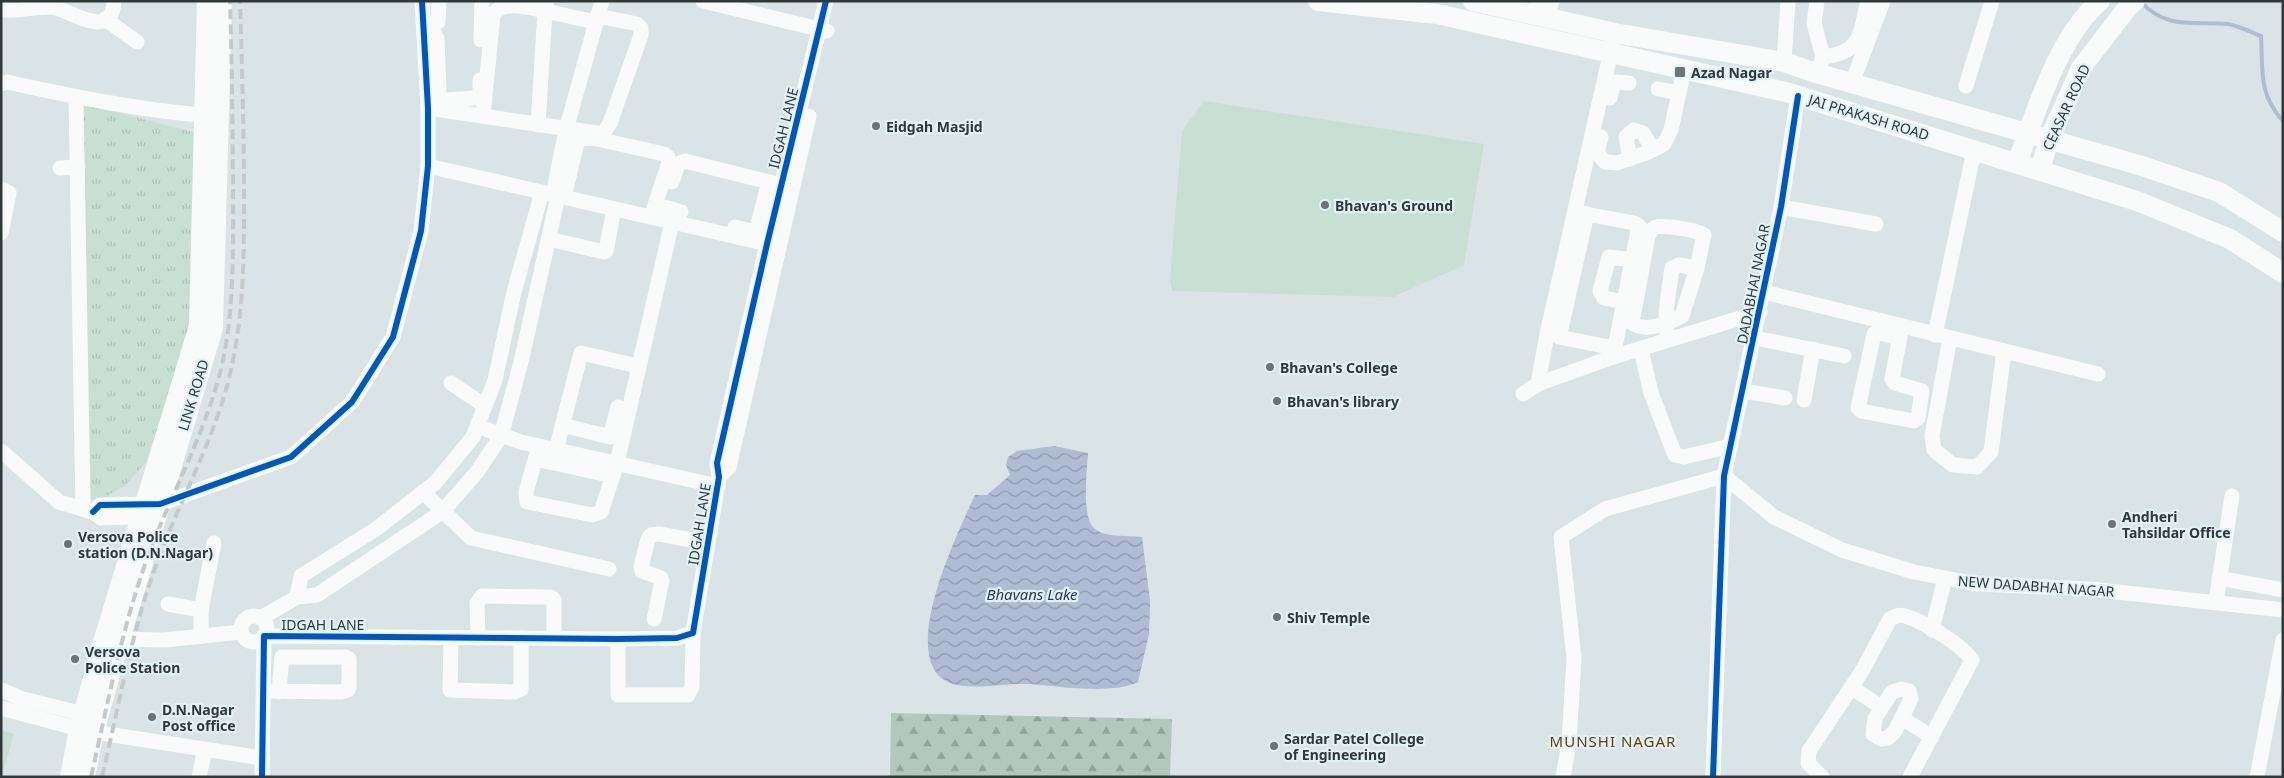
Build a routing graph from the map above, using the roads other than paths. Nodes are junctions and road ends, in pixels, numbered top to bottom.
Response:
1 (114, 1) edge
2 (207, 1) edge
3 (222, 1) edge
4 (482, 1) edge
5 (602, 1) edge
6 (703, 1) edge
7 (826, 1) edge
8 (834, 1) edge
9 (1318, 1) edge
10 (1473, 1) edge
11 (1788, 1) edge
12 (1816, 1) edge
13 (1868, 1) edge
14 (1883, 1) edge
15 (1992, 1) edge
16 (2100, 1) edge
17 (2132, 4) edge
18 (734, 5) edge
19 (439, 6) edge
20 (546, 6) edge
21 (1, 10) edge
22 (1543, 10) edge
23 (423, 17) edge
24 (105, 19) junction
25 (596, 19) junction
26 (823, 30) junction
27 (1615, 33) junction
28 (137, 42) dead end
29 (1611, 53) junction
30 (1784, 62) junction
31 (1819, 65) junction
32 (1684, 70) junction
33 (3, 81) edge
34 (1629, 83) dead end
35 (1852, 83) junction
36 (1966, 86) dead end
37 (1658, 89) dead end
38 (1679, 93) junction
39 (1798, 96) junction
40 (1606, 97) junction
41 (76, 98) junction
42 (427, 101) junction
43 (211, 115) junction
44 (483, 116) junction
45 (538, 125) junction
46 (566, 130) junction
47 (2028, 134) junction
48 (2048, 140) junction
49 (1652, 150) junction
50 (1974, 150) junction
51 (1630, 158) junction
52 (2017, 163) junction
53 (428, 166) junction
54 (78, 167) junction
55 (60, 168) dead end
56 (2040, 169) junction
57 (783, 178) junction
58 (1, 189) edge
59 (554, 195) junction
60 (1781, 207) junction
61 (614, 209) junction
62 (1581, 213) junction
63 (666, 216) junction
64 (766, 220) junction
65 (1876, 224) dead end
66 (734, 227) dead end
67 (1, 232) edge
68 (2283, 232) edge
69 (774, 245) junction
70 (547, 246) junction
71 (527, 247) junction
72 (1633, 260) junction
73 (1697, 268) junction
74 (2283, 273) edge
75 (514, 292) junction
76 (1764, 292) junction
77 (536, 297) junction
78 (1624, 302) junction
79 (1760, 312) junction
80 (1665, 325) junction
81 (1900, 332) junction
82 (1934, 335) junction
83 (1553, 336) junction
84 (1754, 338) junction
85 (1950, 338) junction
86 (1668, 340) junction
87 (1641, 349) junction
88 (1812, 350) junction
89 (2004, 351) junction
90 (1614, 353) junction
91 (1844, 356) dead end
92 (633, 364) junction
93 (2098, 374) dead end
94 (451, 383) dead end
95 (1538, 384) junction
96 (1743, 391) junction
97 (1523, 394) dead end
98 (1785, 398) dead end
99 (1804, 400) dead end
100 (485, 406) junction
101 (562, 425) junction
102 (477, 426) junction
103 (501, 436) junction
104 (1731, 446) junction
105 (556, 450) junction
106 (1, 451) edge
107 (538, 453) junction
108 (615, 469) junction
109 (1724, 476) junction
110 (718, 482) junction
111 (423, 492) junction
112 (2232, 496) dead end
113 (151, 510) junction
114 (88, 511) junction
115 (442, 512) junction
116 (708, 543) junction
117 (214, 544) dead end
118 (609, 569) dead end
119 (1945, 578) junction
120 (2220, 578) junction
121 (2283, 589) edge
122 (297, 597) junction
123 (2216, 602) junction
124 (168, 604) dead end
125 (201, 610) junction
126 (2282, 610) edge
127 (260, 618) junction
128 (654, 619) dead end
129 (1932, 630) junction
130 (241, 632) junction
131 (693, 633) junction
132 (202, 636) junction
133 (264, 636) junction
134 (554, 638) junction
135 (112, 639) junction
136 (618, 639) junction
137 (2283, 640) edge
138 (451, 642) junction
139 (477, 642) junction
140 (521, 643) junction
141 (500, 648) dead end
142 (1852, 687) junction
143 (1, 690) edge
144 (264, 691) junction
145 (280, 692) junction
146 (1881, 707) junction
147 (1, 708) edge
148 (1902, 718) junction
149 (85, 725) junction
150 (1932, 737) junction
151 (205, 749) junction
152 (262, 758) junction
153 (70, 777) edge
154 (85, 777) edge
155 (199, 777) edge
156 (262, 777) edge
157 (1563, 777) edge
158 (1713, 777) edge
159 (1822, 777) edge
160 (1910, 777) edge
161 (2257, 777) edge

1 - 24 street
2 - 43 main road, LINK ROAD
3 - 43 main road, LINK ROAD
4 - 42 street
5 - 25 street
6 - 18 street
7 - 26 street, IDGAH LANE
8 - 26 street, IDGAH LANE
9 - 29 main road, JAI PRAKASH ROAD
10 - 22 main road, JAI PRAKASH ROAD
11 - 30 street
12 - 31 street
13 - 31 street
14 - 35 street
15 - 36 street
16 - 47 main road, CEASAR ROAD
17 - 48 main road, CEASAR ROAD
18 - 26 street
19 - 23 street
20 - 25 street
20 - 44 street
20 - 45 street
21 - 24 street
22 - 27 main road, JAI PRAKASH ROAD
23 - 42 street
24 - 28 street
25 - 46 street
25 - 46 street
26 - 57 street, IDGAH LANE
27 - 29 street
27 - 30 main road, JAI PRAKASH ROAD
29 - 32 main road, JAI PRAKASH ROAD
29 - 40 street
30 - 31 main road, JAI PRAKASH ROAD
31 - 35 main road, JAI PRAKASH ROAD
32 - 38 street
32 - 39 main road, JAI PRAKASH ROAD
33 - 41 street
34 - 40 street
35 - 47 main road, JAI PRAKASH ROAD
37 - 38 street
38 - 49 street
39 - 50 main road, JAI PRAKASH ROAD
39 - 60 street, DADABHAI NAGAR
40 - 51 street
40 - 62 street
41 - 43 street
41 - 54 street
42 - 44 street
42 - 53 street
43 - 113 main road, LINK ROAD
44 - 45 street
45 - 46 street
46 - 59 street
47 - 48 main road, JAI PRAKASH ROAD
47 - 52 main road, CEASAR ROAD
48 - 56 main road, CEASAR ROAD
48 - 68 main road, JAI PRAKASH ROAD
49 - 51 street
49 - 51 street
50 - 52 main road, JAI PRAKASH ROAD
50 - 82 street
52 - 56 main road, JAI PRAKASH ROAD
53 - 59 street
53 - 113 street
54 - 55 street
54 - 114 street
56 - 74 main road, JAI PRAKASH ROAD
57 - 63 street
57 - 64 street, IDGAH LANE
57 - 69 street, IDGAH LANE
58 - 67 street
59 - 61 street
59 - 63 street
59 - 70 street
59 - 71 street
60 - 65 street
60 - 76 street, DADABHAI NAGAR
61 - 63 street
61 - 70 street
62 - 72 street
62 - 83 street
63 - 69 street
63 - 92 street
64 - 66 street
64 - 69 street, IDGAH LANE
69 - 110 street, IDGAH LANE
70 - 71 street
70 - 77 street
71 - 75 street
72 - 78 street
72 - 78 street
73 - 80 street
73 - 80 street
73 - 80 street
75 - 77 street
75 - 100 street
76 - 79 street, DADABHAI NAGAR
76 - 81 street
77 - 103 street
78 - 90 street
79 - 84 street, DADABHAI NAGAR
79 - 86 street
80 - 86 street
81 - 81 street
81 - 82 street
82 - 85 street
83 - 90 street
83 - 95 street
84 - 88 street
84 - 96 street, DADABHAI NAGAR
85 - 89 street
85 - 89 street
86 - 87 street
87 - 90 street
87 - 104 street
88 - 91 street
88 - 99 street
89 - 93 street
90 - 95 street
92 - 101 street
92 - 101 street
92 - 108 street
94 - 100 street
95 - 97 street
96 - 98 street
96 - 104 street, DADABHAI NAGAR
100 - 102 street
101 - 105 street
102 - 103 street
102 - 111 street
103 - 107 street
103 - 115 street
104 - 109 street, DADABHAI NAGAR
105 - 107 street
105 - 108 street
106 - 114 street
107 - 108 street
107 - 108 street
108 - 110 street
109 - 119 street, NEW DADABHAI NAGAR
109 - 157 street
109 - 158 street, DADABHAI NAGAR
110 - 116 street, IDGAH LANE
111 - 115 street
111 - 122 street
112 - 120 street
113 - 114 street
113 - 135 main road, LINK ROAD
115 - 118 street
115 - 122 street
116 - 128 street
116 - 131 street, IDGAH LANE
117 - 125 street
119 - 123 street, NEW DADABHAI NAGAR
119 - 129 street
120 - 121 street
120 - 123 street
121 - 126 street
122 - 127 street
123 - 126 street, NEW DADABHAI NAGAR
124 - 125 street
125 - 132 street
127 - 130 street
127 - 133 street
129 - 142 street
129 - 150 street
130 - 132 street
130 - 133 street
131 - 136 street, IDGAH LANE
131 - 136 street
132 - 135 street
133 - 138 street, IDGAH LANE
133 - 144 street
134 - 136 street, IDGAH LANE
134 - 139 street
134 - 140 street, IDGAH LANE
135 - 149 main road, LINK ROAD
137 - 161 street
138 - 139 street, IDGAH LANE
138 - 140 street
139 - 140 street, IDGAH LANE
140 - 141 street
142 - 146 street
142 - 159 street
143 - 149 street
144 - 145 street
144 - 152 street
145 - 145 street
146 - 148 street
146 - 148 street
147 - 149 street
148 - 150 street
149 - 151 street
149 - 153 main road
149 - 154 main road
150 - 160 street
151 - 152 street
151 - 155 street
152 - 156 street

